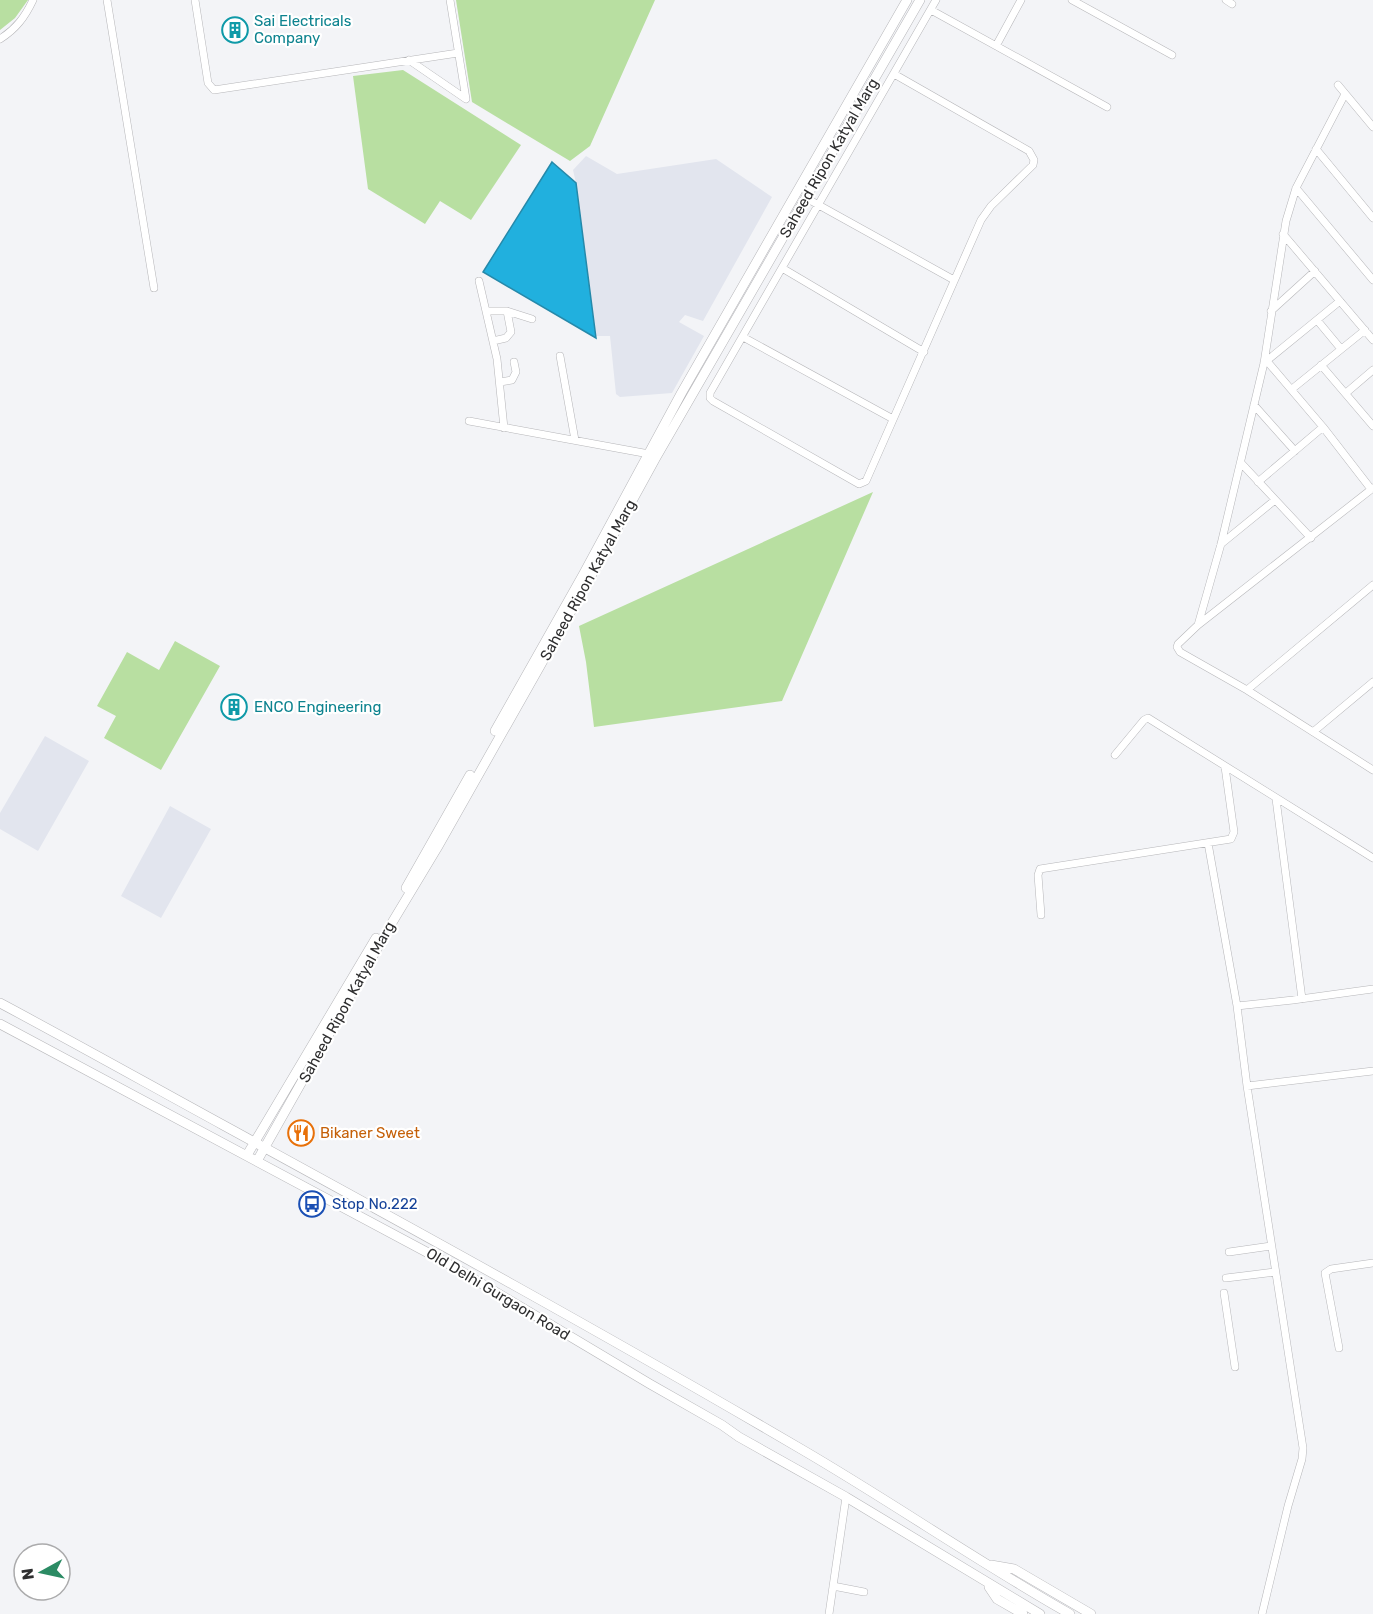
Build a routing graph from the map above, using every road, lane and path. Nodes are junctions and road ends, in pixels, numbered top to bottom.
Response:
1 (33, 0) edge
2 (107, 0) edge
3 (195, 0) edge
4 (450, 0) edge
5 (908, 0) edge
6 (920, 0) edge
7 (936, 0) edge
8 (1021, 0) edge
9 (1072, 0) edge
10 (931, 10) junction
11 (0, 39) edge
12 (996, 46) junction
13 (458, 53) junction
14 (1172, 55) dead end
15 (410, 60) junction
16 (894, 74) junction
17 (1338, 85) dead end
18 (1345, 94) junction
19 (1107, 107) dead end
20 (1372, 124) edge
21 (1316, 149) junction
22 (1296, 188) junction
23 (806, 198) junction
24 (819, 204) junction
25 (1373, 218) edge
26 (1283, 234) junction
27 (782, 268) junction
28 (1315, 271) junction
29 (1371, 275) edge
30 (954, 280) junction
31 (479, 281) dead end
32 (154, 288) dead end
33 (1340, 301) junction
34 (486, 311) junction
35 (507, 311) junction
36 (1271, 311) junction
37 (532, 319) dead end
38 (1317, 320) junction
39 (1365, 330) junction
40 (743, 337) junction
41 (493, 340) junction
42 (1373, 340) edge
43 (1341, 349) junction
44 (924, 352) junction
45 (560, 356) dead end
46 (514, 362) dead end
47 (1265, 362) junction
48 (1321, 365) junction
49 (1373, 370) edge
50 (501, 382) junction
51 (1292, 389) junction
52 (688, 392) junction
53 (1346, 393) junction
54 (1254, 405) junction
55 (893, 420) junction
56 (469, 421) dead end
57 (1372, 421) edge
58 (1323, 427) junction
59 (504, 428) junction
60 (575, 440) junction
61 (1295, 451) junction
62 (649, 454) junction
63 (1240, 463) junction
64 (1258, 482) junction
65 (1372, 489) edge
66 (1275, 500) junction
67 (1311, 538) junction
68 (1221, 544) junction
69 (1373, 585) edge
70 (1198, 625) junction
71 (552, 636) junction
72 (1373, 682) edge
73 (1246, 690) junction
74 (1313, 732) junction
75 (1115, 755) dead end
76 (1225, 767) junction
77 (1373, 770) edge
78 (1276, 799) junction
79 (1208, 843) junction
80 (1373, 858) edge
81 (1041, 915) dead end
82 (1373, 989) edge
83 (1302, 999) junction
84 (0, 1003) edge
85 (1237, 1006) junction
86 (0, 1024) edge
87 (1373, 1071) edge
88 (1247, 1086) junction
89 (254, 1141) junction
90 (265, 1147) junction
91 (247, 1155) junction
92 (257, 1161) junction
93 (1271, 1245) junction
94 (1229, 1252) dead end
95 (1373, 1263) edge
96 (1275, 1272) junction
97 (1226, 1278) dead end
98 (1224, 1293) dead end
99 (1339, 1348) dead end
100 (1235, 1367) dead end
101 (846, 1497) junction
102 (982, 1563) junction
103 (986, 1583) junction
104 (833, 1586) junction
105 (864, 1592) dead end
106 (829, 1614) edge
107 (1023, 1614) edge
108 (1040, 1614) edge
109 (1070, 1614) edge
110 (1091, 1614) edge
111 (1262, 1614) edge

1 - 11 street
2 - 32 street
3 - 15 street
4 - 13 street
5 - 52 street, Saheed Ripon Katyal Marg
6 - 23 street, Saheed Ripon Katyal Marg
7 - 10 street
8 - 12 street
9 - 14 street
10 - 12 street
10 - 16 street
12 - 19 street
13 - 15 street
13 - 15 street
16 - 24 street
16 - 30 street
17 - 18 street
18 - 20 street
18 - 21 street
21 - 22 street
21 - 25 street
22 - 26 street
22 - 29 street
23 - 24 street
23 - 52 street, Saheed Ripon Katyal Marg
24 - 27 street
24 - 30 street
26 - 28 street
26 - 36 street
27 - 40 street
27 - 44 street
28 - 33 street
28 - 36 street
30 - 44 street
31 - 34 street
33 - 38 street
33 - 39 street
34 - 35 street
34 - 41 street
35 - 37 street
35 - 41 street
36 - 47 street
38 - 43 street
38 - 47 street
39 - 42 street
39 - 43 street
40 - 55 street
40 - 55 street
41 - 50 street
43 - 48 street
44 - 55 street
45 - 60 street
46 - 50 street
47 - 51 street
47 - 54 street
48 - 51 street
48 - 53 street
49 - 53 street
50 - 59 street
51 - 58 street
52 - 62 street, Saheed Ripon Katyal Marg
52 - 71 street, Saheed Ripon Katyal Marg
53 - 57 street
54 - 61 street
54 - 63 street
56 - 59 street
58 - 61 street
58 - 65 street
59 - 60 street
60 - 62 street
61 - 64 street
62 - 71 street, Saheed Ripon Katyal Marg
63 - 64 street
63 - 68 street
64 - 66 street
65 - 67 street
66 - 67 street
66 - 68 street
67 - 70 street
68 - 70 street
69 - 73 street
70 - 73 street
71 - 89 street, Saheed Ripon Katyal Marg
71 - 90 street, Saheed Ripon Katyal Marg
72 - 74 street
73 - 74 street
74 - 77 street
75 - 76 street
76 - 78 street
76 - 79 street
78 - 80 street
78 - 83 street
79 - 81 street
79 - 85 street
82 - 83 street
83 - 85 street
84 - 89 street, Old Delhi Gurgaon Road
85 - 88 street
86 - 91 street, Old Delhi Gurgaon Road
87 - 88 street
88 - 93 street
89 - 90 street, Old Delhi Gurgaon Road
89 - 91 street, Saheed Ripon Katyal Marg
90 - 92 street, Saheed Ripon Katyal Marg
90 - 102 street, Old Delhi Gurgaon Road
91 - 92 street, Old Delhi Gurgaon Road
92 - 101 street, Old Delhi Gurgaon Road
93 - 94 street
93 - 96 street
95 - 99 street
96 - 97 street
96 - 111 street
98 - 100 street
101 - 103 street, Old Delhi Gurgaon Road
101 - 104 street
102 - 109 street, Old Delhi Gurgaon Road
102 - 110 street
103 - 107 street
103 - 108 street
104 - 105 street
104 - 106 street

